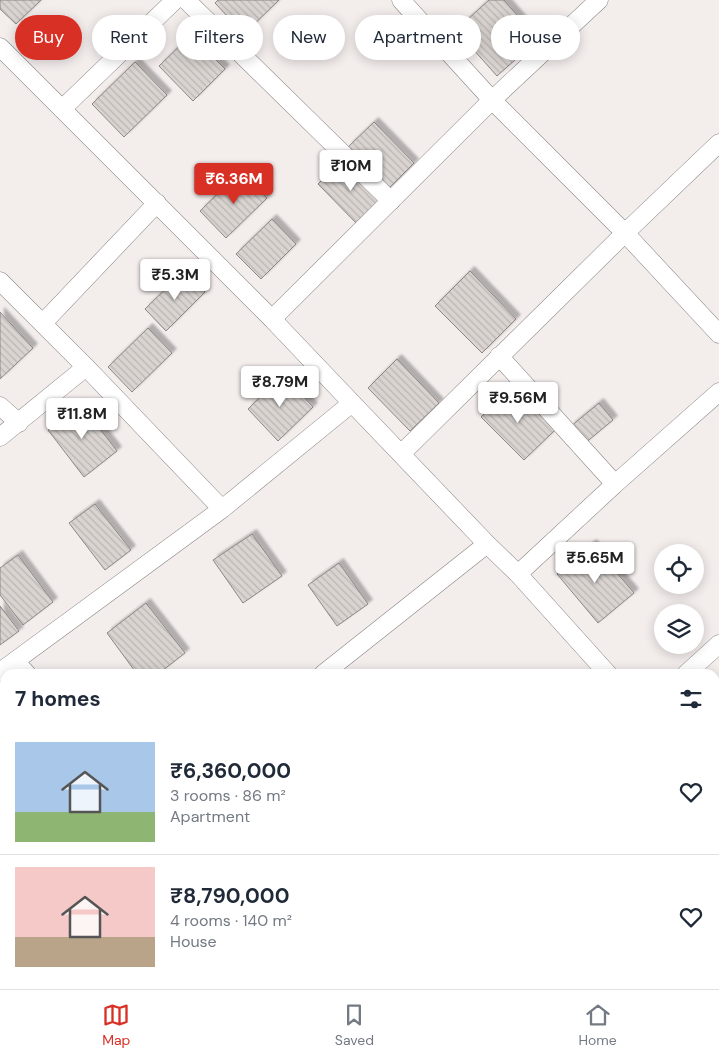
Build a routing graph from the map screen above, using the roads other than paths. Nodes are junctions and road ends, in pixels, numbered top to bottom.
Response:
1 (174, 0) edge
2 (186, 0) edge
3 (401, 0) edge
4 (599, 0) edge
5 (0, 47) edge
6 (492, 100) junction
7 (62, 109) junction
8 (719, 143) edge
9 (391, 201) junction
10 (157, 203) junction
11 (624, 233) junction
12 (0, 281) edge
13 (272, 319) junction
14 (43, 323) junction
15 (719, 334) edge
16 (499, 356) junction
17 (86, 367) junction
18 (719, 392) edge
19 (352, 403) junction
20 (0, 406) edge
21 (19, 423) junction
22 (0, 437) edge
23 (401, 454) junction
24 (615, 484) junction
25 (222, 509) junction
26 (487, 544) junction
27 (518, 574) junction
28 (719, 644) edge
29 (15, 661) junction
30 (4, 669) edge
31 (22, 669) edge
32 (329, 669) edge
33 (604, 669) edge
34 (692, 669) edge

1 - 7 street
2 - 9 street
3 - 6 street
4 - 6 street
5 - 7 street
6 - 9 street
6 - 11 street
7 - 10 street
8 - 11 street
9 - 13 street
10 - 13 street
10 - 14 street
11 - 15 street
11 - 16 street
12 - 14 street
13 - 19 street
14 - 17 street
16 - 23 street
16 - 24 street
17 - 21 street
17 - 25 street
18 - 24 street
19 - 23 street
19 - 25 street
20 - 21 street
21 - 22 street
23 - 26 street
24 - 27 street
25 - 29 street
26 - 27 street
26 - 32 street
27 - 33 street
28 - 34 street
29 - 30 street
29 - 31 street

